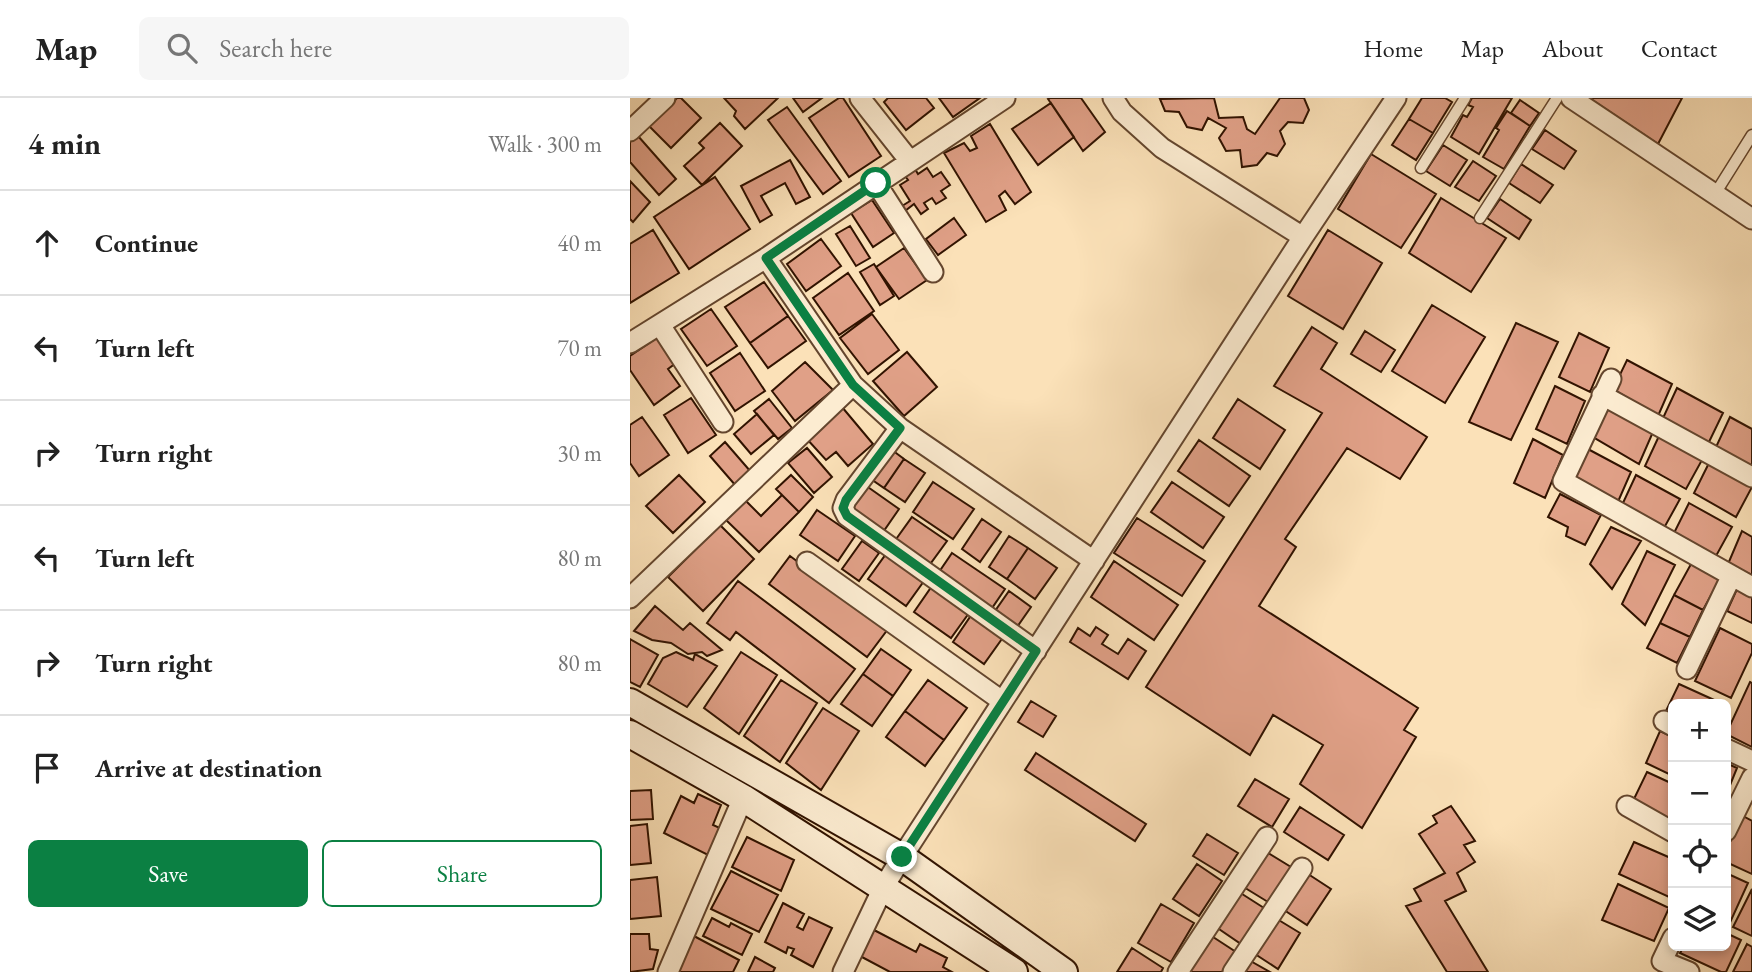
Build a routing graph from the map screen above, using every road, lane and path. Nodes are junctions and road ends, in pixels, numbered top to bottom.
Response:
1 (665, 98) edge
2 (860, 98) edge
3 (1005, 98) edge
4 (1113, 98) edge
5 (1396, 98) edge
6 (1465, 98) edge
7 (1557, 98) edge
8 (1571, 98) edge
9 (630, 131) edge
10 (1752, 135) edge
11 (909, 160) junction
12 (1421, 168) dead end
13 (876, 183) junction
14 (1715, 194) junction
15 (1480, 218) dead end
16 (1752, 219) edge
17 (1303, 237) junction
18 (766, 258) junction
19 (933, 272) dead end
20 (660, 325) junction
21 (630, 343) edge
22 (853, 385) junction
23 (723, 422) dead end
24 (900, 428) junction
25 (1752, 477) edge
26 (1094, 561) junction
27 (807, 562) dead end
28 (1731, 577) junction
29 (1752, 587) edge
30 (630, 598) edge
31 (1036, 651) junction
32 (1687, 669) dead end
33 (1002, 701) junction
34 (630, 702) edge
35 (630, 734) edge
36 (1731, 751) edge
37 (1752, 761) edge
38 (1751, 784) edge
39 (743, 797) junction
40 (1627, 806) dead end
41 (1729, 825) edge
42 (1668, 829) edge
43 (1267, 837) dead end
44 (902, 857) junction
45 (1302, 868) dead end
46 (883, 888) junction
47 (1668, 948) edge
48 (668, 972) edge
49 (843, 972) edge
50 (1014, 972) edge
51 (1064, 972) edge
52 (1178, 972) edge
53 (1233, 972) edge
54 (1689, 972) edge

1 - 9 street
2 - 11 street
3 - 11 street
4 - 17 street
5 - 17 street
6 - 12 lane
7 - 15 lane
8 - 14 street
10 - 14 lane
11 - 13 street
13 - 18 street
13 - 19 street
14 - 16 street
17 - 26 street
18 - 20 street
18 - 22 street
20 - 21 street
20 - 23 street
22 - 24 street
22 - 30 street
24 - 26 street
24 - 31 street
25 - 28 street
26 - 31 street
27 - 33 street
28 - 29 street
28 - 32 street
31 - 33 street
33 - 44 street
34 - 44 street
35 - 39 street
36 - 37 street
38 - 41 street
39 - 46 street
39 - 48 street
40 - 42 street
43 - 52 street
44 - 46 street
44 - 51 street
45 - 53 street
46 - 49 street
46 - 50 street
47 - 54 street

